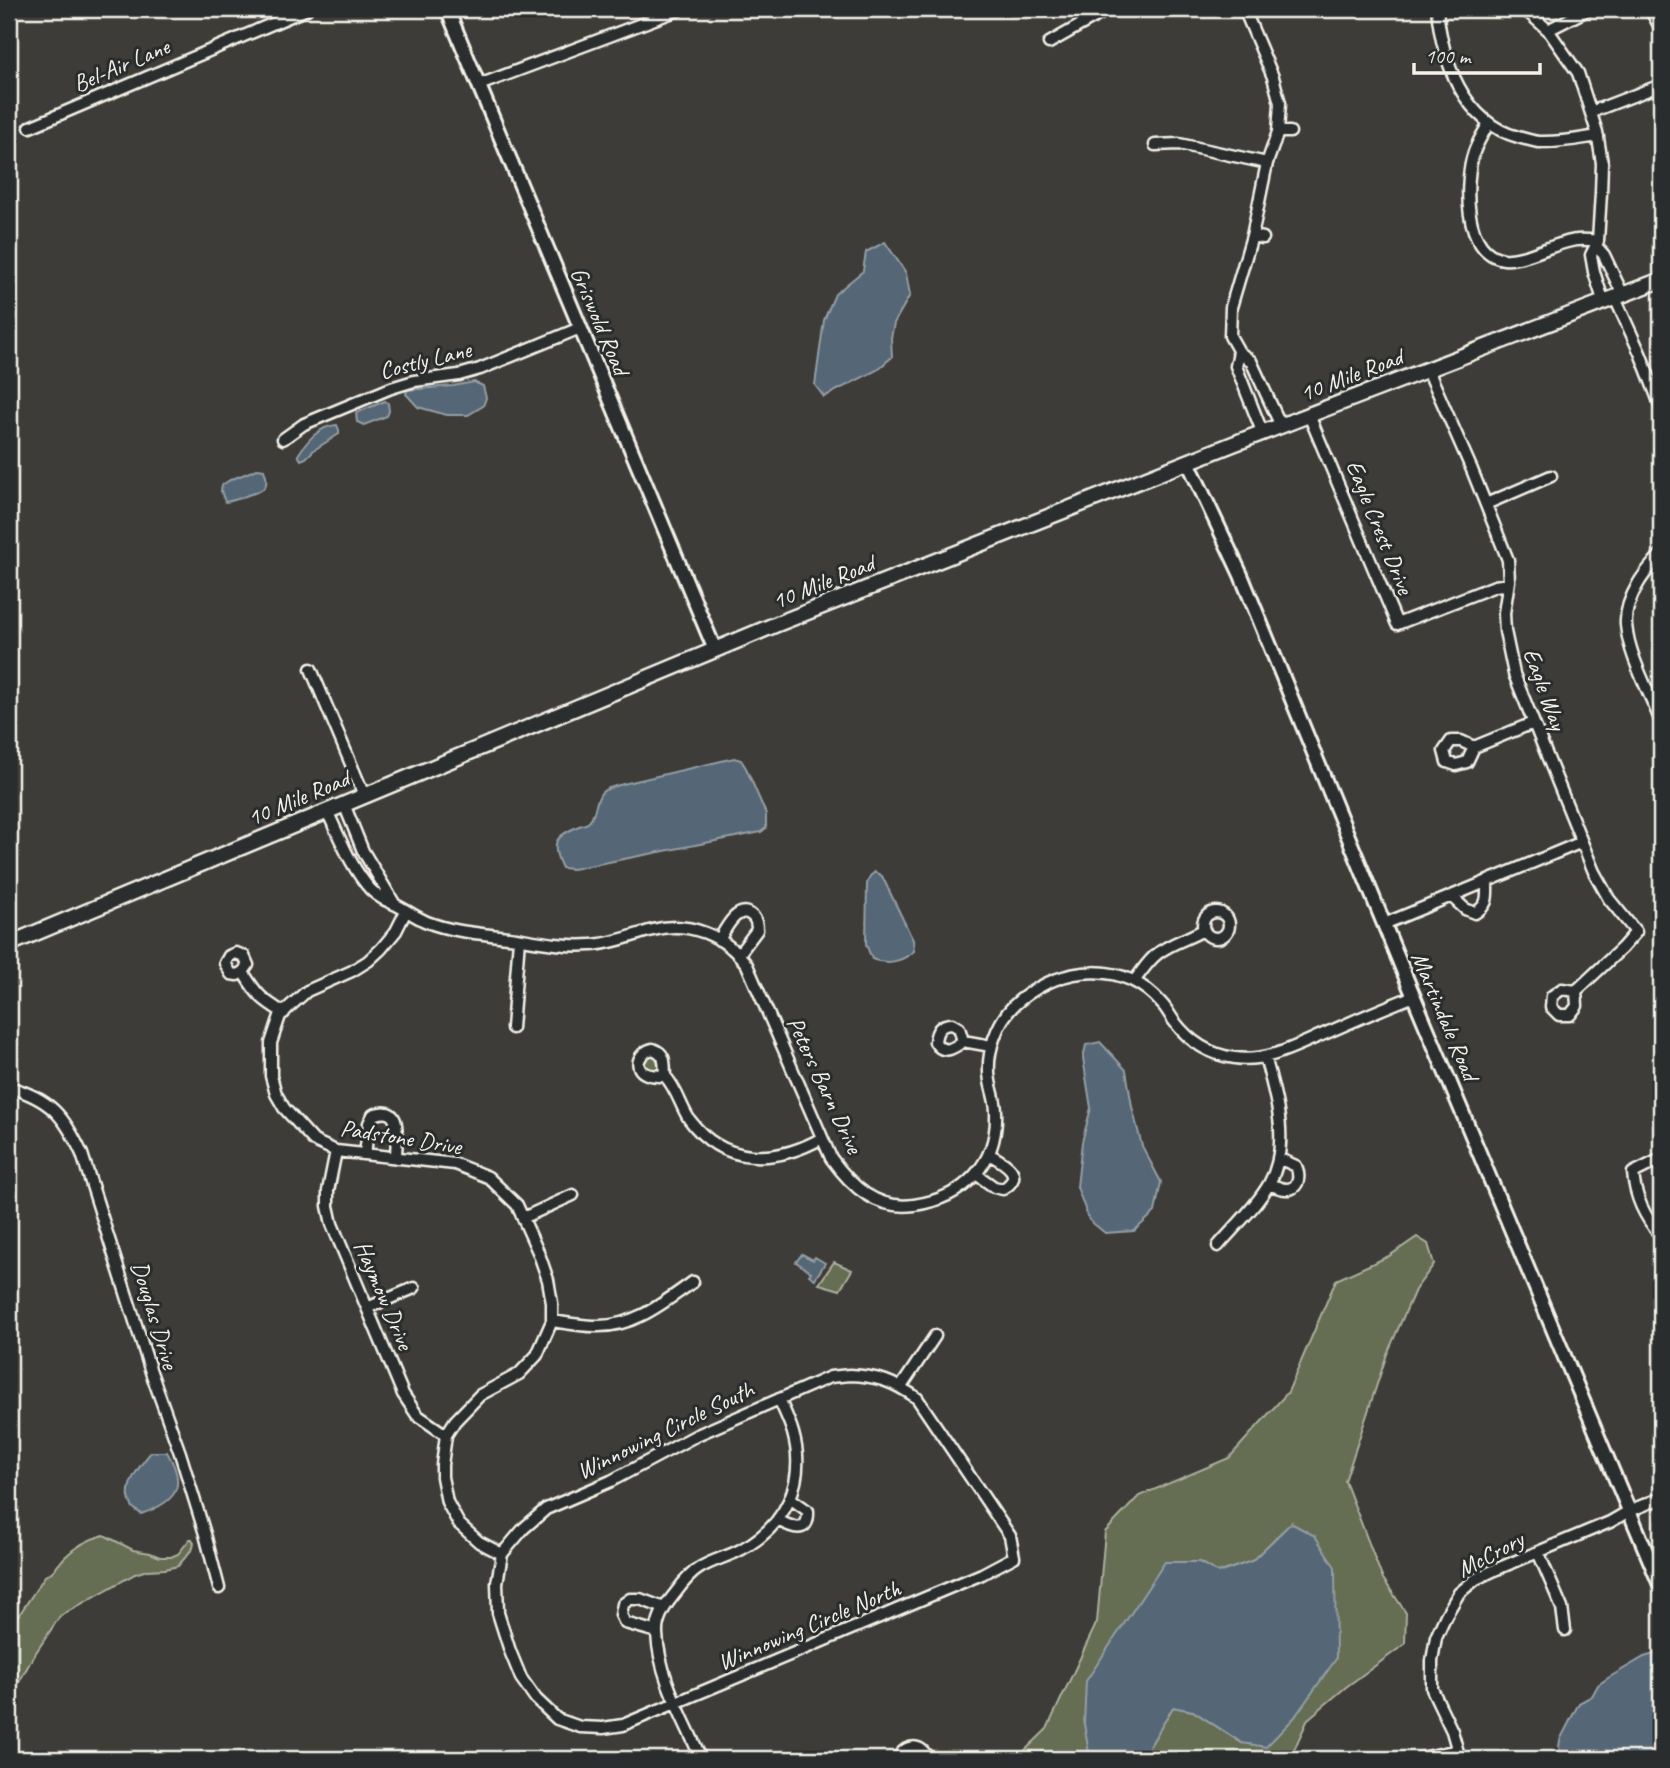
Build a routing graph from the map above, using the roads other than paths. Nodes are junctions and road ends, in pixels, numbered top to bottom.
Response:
1 (307, 9) edge
2 (447, 9) edge
3 (681, 9) edge
4 (1109, 9) edge
5 (1244, 9) edge
6 (1437, 9) edge
7 (1521, 9) edge
8 (1590, 9) edge
9 (1650, 9) edge
10 (1548, 30) junction
11 (1661, 30) edge
12 (1049, 43) dead end
13 (479, 85) junction
14 (1661, 85) edge
15 (1591, 111) junction
16 (1489, 123) junction
17 (30, 127) dead end
18 (1278, 132) junction
19 (1290, 132) dead end
20 (1598, 136) junction
21 (1155, 145) dead end
22 (1267, 163) junction
23 (1598, 244) junction
24 (1661, 280) edge
25 (1614, 299) junction
26 (580, 328) junction
27 (1239, 352) junction
28 (1428, 370) junction
29 (1661, 407) edge
30 (1309, 415) junction
31 (1280, 426) junction
32 (1263, 433) junction
33 (283, 439) dead end
34 (1188, 462) junction
35 (1551, 476) dead end
36 (1486, 504) junction
37 (1661, 554) edge
38 (1508, 584) junction
39 (715, 650) junction
40 (311, 669) dead end
41 (1661, 722) edge
42 (1534, 723) junction
43 (1474, 747) dead end
44 (364, 795) junction
45 (344, 804) junction
46 (327, 811) junction
47 (1582, 842) junction
48 (1488, 882) junction
49 (1452, 897) junction
50 (394, 904) junction
51 (406, 911) junction
52 (1384, 924) junction
53 (1203, 930) dead end
54 (519, 939) junction
55 (719, 940) junction
56 (9, 944) edge
57 (739, 954) junction
58 (243, 972) dead end
59 (1135, 981) junction
60 (1576, 991) dead end
61 (1414, 996) junction
62 (284, 1013) junction
63 (512, 1028) dead end
64 (962, 1041) dead end
65 (991, 1046) junction
66 (1265, 1057) junction
67 (665, 1076) dead end
68 (9, 1087) edge
69 (822, 1138) junction
70 (336, 1151) junction
71 (365, 1154) junction
72 (989, 1154) junction
73 (396, 1158) junction
74 (1278, 1158) junction
75 (1661, 1159) edge
76 (976, 1174) junction
77 (1269, 1184) junction
78 (573, 1195) dead end
79 (523, 1218) junction
80 (1661, 1236) edge
81 (1218, 1246) dead end
82 (693, 1283) dead end
83 (414, 1287) dead end
84 (367, 1308) junction
85 (552, 1321) junction
86 (935, 1336) dead end
87 (901, 1387) junction
88 (917, 1398) joint
89 (779, 1399) junction
90 (446, 1435) junction
91 (790, 1498) junction
92 (1661, 1498) edge
93 (1629, 1510) junction
94 (778, 1520) junction
95 (1538, 1552) junction
96 (502, 1554) junction
97 (1661, 1587) edge
98 (219, 1588) dead end
99 (664, 1608) junction
100 (1565, 1630) dead end
101 (657, 1632) junction
102 (677, 1703) junction
103 (1459, 1754) edge
104 (701, 1759) edge
105 (898, 1759) edge
106 (928, 1759) edge
107 (1418, 1759) edge

1 - 17 street, Bel-Air Lane
2 - 13 street, Griswold Road
3 - 13 street
4 - 12 street
5 - 18 street
6 - 16 street
7 - 10 street
8 - 10 street
9 - 11 street
10 - 15 street
13 - 26 street, Griswold Road
14 - 15 street
15 - 20 street
16 - 20 street
16 - 23 street
18 - 19 street
18 - 22 street
20 - 23 street
21 - 22 street
22 - 27 street
23 - 25 street
23 - 25 street
24 - 25 main road, 10 Mile Road
25 - 28 main road, 10 Mile Road
25 - 29 street
26 - 33 street, Costly Lane
26 - 39 street, Griswold Road
27 - 31 street
27 - 32 street
28 - 30 main road, 10 Mile Road
28 - 36 street, Eagle Way
30 - 31 main road, 10 Mile Road
30 - 38 street, Eagle Crest Drive
31 - 32 main road, 10 Mile Road
32 - 34 main road, 10 Mile Road
34 - 39 main road, 10 Mile Road
34 - 52 street, Martindale Road
35 - 36 street
36 - 38 street, Eagle Way
37 - 41 street
38 - 42 street, Eagle Way
39 - 44 main road, 10 Mile Road
40 - 44 street
42 - 43 street
42 - 47 street, Eagle Way
44 - 45 main road, 10 Mile Road
45 - 46 main road, 10 Mile Road
45 - 50 street, Peters Barn Drive
46 - 50 street, Peters Barn Drive
46 - 56 main road, 10 Mile Road
47 - 48 street
47 - 60 street, Eagle Way
48 - 49 street
48 - 49 street
49 - 52 street
50 - 51 street, Peters Barn Drive
51 - 54 street, Peters Barn Drive
51 - 62 street, Padstone Drive
52 - 61 street, Martindale Road
53 - 59 street
54 - 55 street, Peters Barn Drive
54 - 63 street
55 - 57 street, Peters Barn Drive
55 - 57 street
57 - 69 street, Peters Barn Drive
58 - 62 street
59 - 65 street, Peters Barn Drive
59 - 66 street, Peters Barn Drive
61 - 66 street, Peters Barn Drive
61 - 93 street, Martindale Road
62 - 70 street, Padstone Drive
64 - 65 street
65 - 72 street, Peters Barn Drive
66 - 74 street
67 - 69 street
68 - 98 street, Douglas Drive
69 - 76 street, Peters Barn Drive
70 - 71 street, Padstone Drive
70 - 84 street, Haymow Drive
71 - 73 street, Padstone Drive
71 - 73 street
72 - 76 street, Peters Barn Drive
72 - 76 street
73 - 79 street, Padstone Drive
74 - 77 street
74 - 77 street
75 - 80 street
77 - 81 street
78 - 79 street
79 - 85 street, Padstone Drive
82 - 85 street
83 - 84 street
84 - 90 street, Haymow Drive
85 - 90 street, Padstone Drive
86 - 87 street
87 - 88 street, Winnowing Circle South
87 - 89 street, Winnowing Circle South
88 - 102 street, Winnowing Circle North
89 - 91 street
89 - 96 street, Winnowing Circle South
90 - 96 street
91 - 94 street
91 - 94 street
92 - 93 street, McCrory
93 - 95 street, McCrory
93 - 97 street, Martindale Road
94 - 99 street
95 - 100 street
95 - 103 street, McCrory
96 - 102 street, Winnowing Circle North
99 - 101 street
99 - 101 street
101 - 102 street
102 - 104 street
103 - 107 street
105 - 106 street

